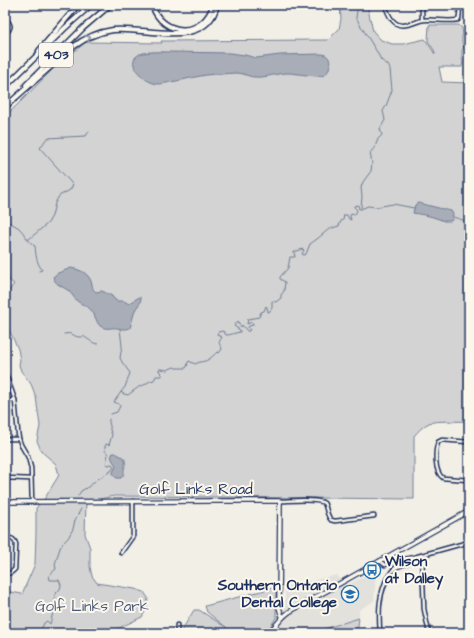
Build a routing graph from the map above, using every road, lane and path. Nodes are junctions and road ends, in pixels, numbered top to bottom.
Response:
1 (78, 5) edge
2 (91, 5) edge
3 (110, 5) edge
4 (152, 5) edge
5 (213, 5) edge
6 (217, 5) edge
7 (385, 5) edge
8 (422, 5) edge
9 (460, 5) edge
10 (5, 17) edge
11 (422, 20) junction
12 (5, 34) edge
13 (23, 69) junction
14 (5, 87) edge
15 (5, 107) edge
16 (5, 372) edge
17 (16, 400) junction
18 (5, 401) edge
19 (5, 439) edge
20 (20, 439) junction
21 (469, 442) edge
22 (5, 478) edge
23 (32, 479) junction
24 (469, 480) edge
25 (280, 501) junction
26 (5, 502) edge
27 (32, 502) junction
28 (133, 502) junction
29 (469, 511) edge
30 (374, 516) dead end
31 (5, 538) edge
32 (469, 542) edge
33 (121, 553) dead end
34 (422, 556) junction
35 (411, 558) junction
36 (380, 561) junction
37 (5, 574) edge
38 (283, 617) junction
39 (177, 625) dead end
40 (177, 633) edge
41 (269, 633) edge
42 (380, 633) edge
43 (429, 633) edge

1 - 13 highway
2 - 13 highway, 403
3 - 15 highway, 403
4 - 5 highway
15 -> 6 highway
7 - 11 street
8 - 11 street
9 - 11 street
10 - 12 street
13 - 14 highway, 403
16 - 17 street
17 - 18 street
17 - 20 street
19 - 20 street
20 - 23 street
21 - 24 street
22 - 23 street
23 - 27 street
25 - 28 main road, Golf Links Road
25 - 30 street, Golf Links Road
25 - 38 main road
26 - 27 main road, Golf Links Road
27 - 28 main road, Golf Links Road
28 - 33 street
29 - 36 main road
31 - 37 street
32 - 34 street
34 - 35 street
34 - 43 street
35 - 36 street
35 - 42 street
36 - 38 main road
38 - 41 main road
39 - 40 street

